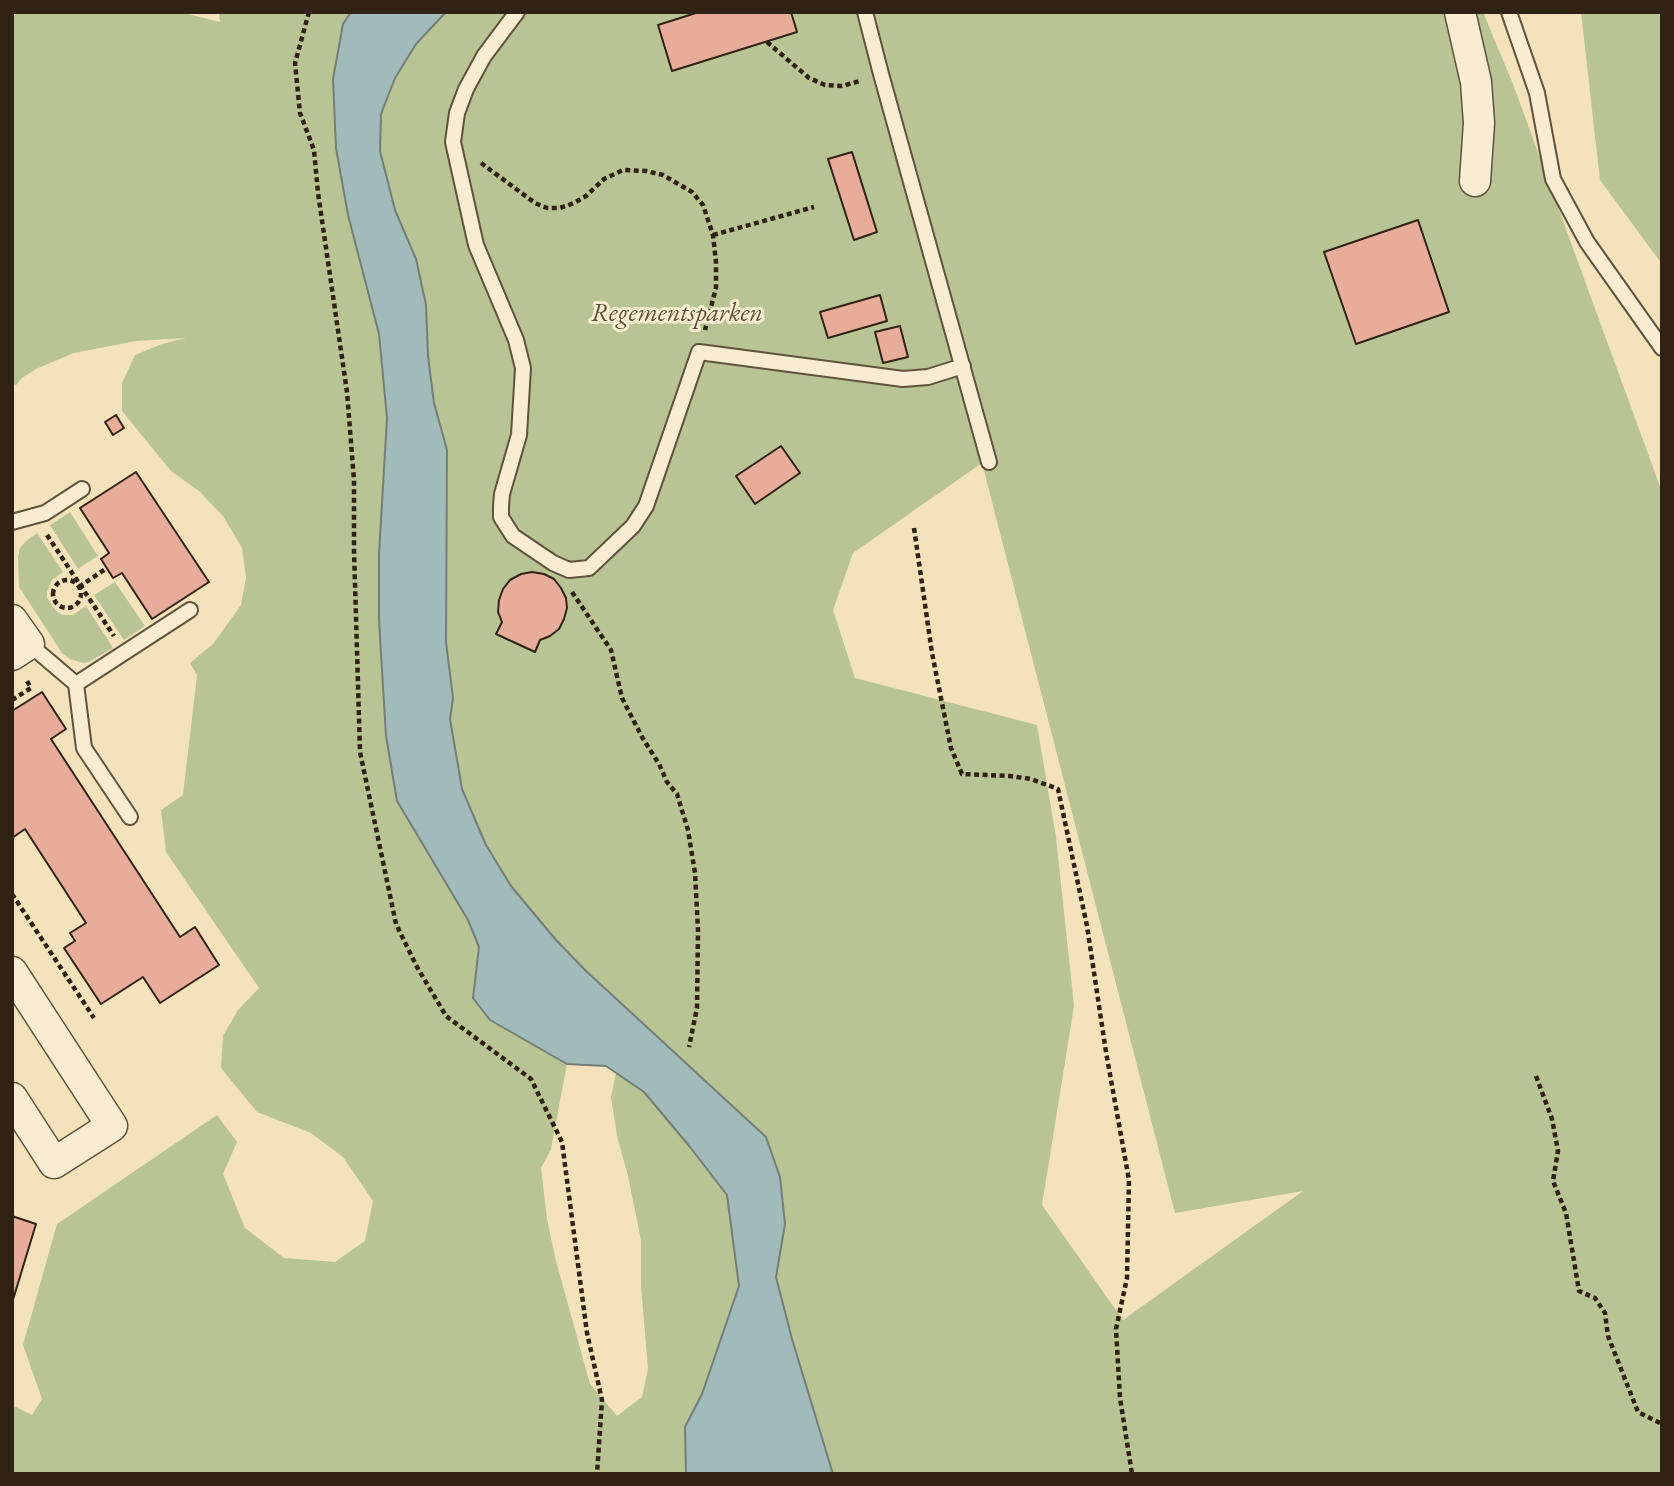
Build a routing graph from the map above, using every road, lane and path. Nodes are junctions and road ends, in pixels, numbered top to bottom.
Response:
1 (309, 12) edge
2 (517, 12) edge
3 (865, 12) edge
4 (1460, 12) edge
5 (1509, 12) edge
6 (767, 42) dead end
7 (881, 74) junction
8 (453, 142) junction
9 (1475, 181) dead end
10 (814, 207) dead end
11 (713, 236) junction
12 (1662, 348) edge
13 (699, 352) junction
14 (962, 366) junction
15 (989, 462) dead end
16 (82, 489) dead end
17 (35, 516) junction
18 (12, 522) edge
19 (914, 528) dead end
20 (107, 568) dead end
21 (80, 586) junction
22 (572, 594) dead end
23 (190, 610) dead end
24 (18, 640) edge
25 (125, 652) junction
26 (76, 684) junction
27 (31, 688) dead end
28 (12, 700) edge
29 (130, 817) dead end
30 (12, 894) edge
31 (12, 972) edge
32 (94, 1018) dead end
33 (689, 1046) dead end
34 (1536, 1076) dead end
35 (12, 1098) edge
36 (1662, 1424) edge
37 (597, 1474) edge
38 (1132, 1474) edge

1 - 37 path
2 - 8 lane
3 - 7 lane
4 - 9 street
5 - 12 lane
6 - 7 path
7 - 14 lane
8 - 11 path
8 - 13 lane
10 - 11 path
11 - 13 path
13 - 14 lane
14 - 15 lane
16 - 17 lane
17 - 18 lane
17 - 21 path
19 - 38 path
20 - 21 path
21 - 21 path
21 - 25 path
22 - 33 path
23 - 25 lane
24 - 26 lane
25 - 26 lane
26 - 29 lane
27 - 28 path
30 - 32 path
31 - 35 street
34 - 36 path

